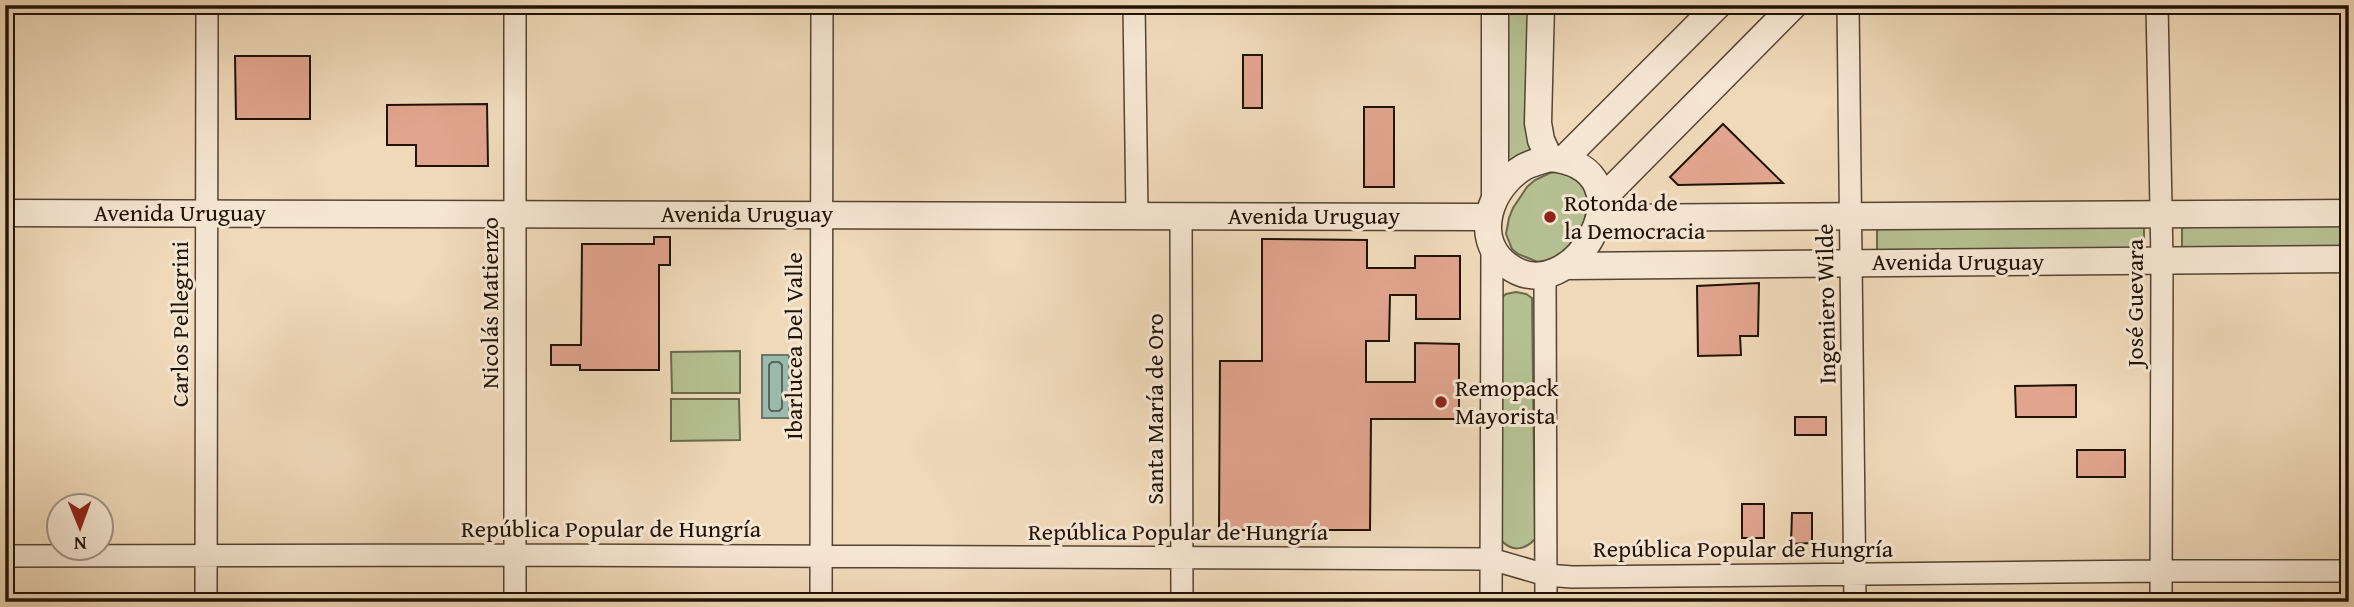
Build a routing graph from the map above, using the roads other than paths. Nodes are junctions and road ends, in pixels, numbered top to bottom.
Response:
1 (207, 5) edge
2 (515, 5) edge
3 (822, 5) edge
4 (1134, 5) edge
5 (1495, 5) edge
6 (1541, 5) edge
7 (1718, 5) edge
8 (1794, 5) edge
9 (1847, 5) edge
10 (2157, 5) edge
11 (1556, 159) junction
12 (1492, 207) junction
13 (1601, 209) junction
14 (5, 213) edge
15 (206, 213) junction
16 (2349, 213) edge
17 (517, 214) junction
18 (2162, 214) junction
19 (821, 215) junction
20 (1137, 215) junction
21 (1181, 215) junction
22 (1852, 216) junction
23 (1492, 246) junction
24 (2349, 259) edge
25 (2162, 260) junction
26 (1852, 262) junction
27 (1556, 270) junction
28 (205, 555) junction
29 (515, 555) junction
30 (5, 556) edge
31 (821, 556) junction
32 (1182, 559) junction
33 (1491, 559) junction
34 (2160, 571) junction
35 (2349, 571) edge
36 (1546, 575) junction
37 (1855, 575) junction
38 (206, 602) edge
39 (515, 602) edge
40 (821, 602) edge
41 (1182, 602) edge
42 (1491, 602) edge
43 (1546, 602) edge
44 (1855, 602) edge
45 (2161, 602) edge

1 - 15 street, Carlos Pellegrini
2 - 17 street, Nicolás Matienzo
3 - 19 street, Ibarlucea Del Valle
4 - 20 street
5 - 12 street
6 - 11 street
7 - 11 street
8 - 13 street
9 - 22 street, Ingeniero Wilde
10 - 18 street, José Guevara
11 - 12 street
11 - 13 street
12 - 21 street, Avenida Uruguay
12 - 23 street
13 - 22 street, Avenida Uruguay
13 - 27 street
14 - 15 street, Avenida Uruguay
15 - 17 street, Avenida Uruguay
15 - 28 street, Carlos Pellegrini
16 - 18 street, Avenida Uruguay
17 - 19 street, Avenida Uruguay
17 - 29 street, Nicolás Matienzo
18 - 22 street, Avenida Uruguay
18 - 25 street, José Guevara
19 - 20 street, Avenida Uruguay
19 - 31 street, Ibarlucea Del Valle
20 - 21 street, Avenida Uruguay
21 - 32 street, Santa María de Oro
22 - 26 street, Ingeniero Wilde
23 - 27 street
23 - 33 street
24 - 25 street, Avenida Uruguay
25 - 26 street, Avenida Uruguay
25 - 34 street, José Guevara
26 - 27 street, Avenida Uruguay
26 - 37 street, Ingeniero Wilde
27 - 36 street
28 - 29 street, República Popular de Hungría
28 - 30 street, República Popular de Hungría
28 - 38 street, Carlos Pellegrini
29 - 31 street, República Popular de Hungría
29 - 39 street, Nicolás Matienzo
31 - 32 street, República Popular de Hungría
31 - 40 street, Ibarlucea Del Valle
32 - 33 street, República Popular de Hungría
32 - 41 street, Santa María de Oro
33 - 36 street, República Popular de Hungría
33 - 42 street
34 - 35 street, República Popular de Hungría
34 - 37 street, República Popular de Hungría
34 - 45 street, José Guevara
36 - 37 street, República Popular de Hungría
36 - 43 street
37 - 44 street, Ingeniero Wilde

